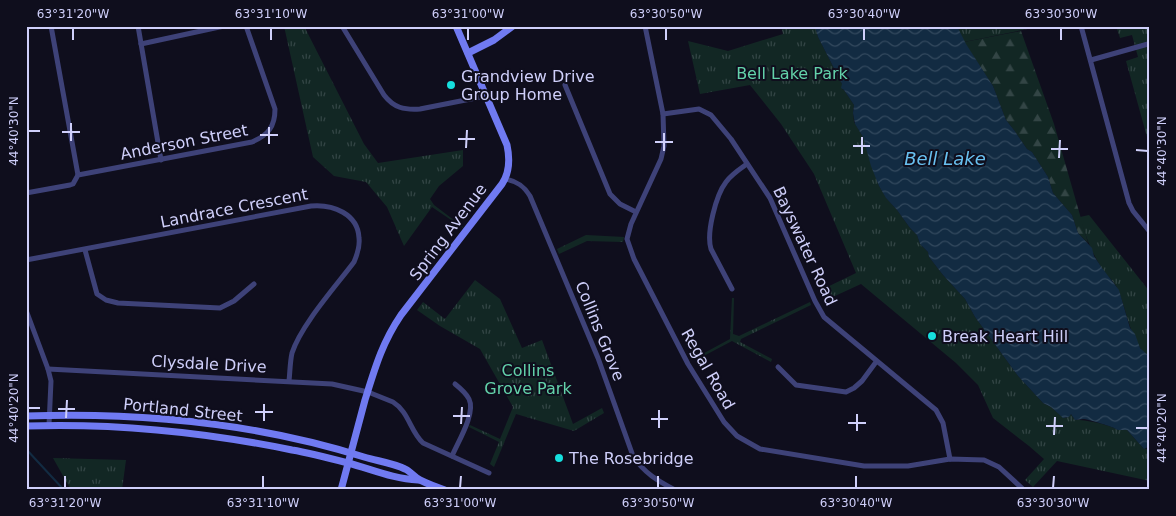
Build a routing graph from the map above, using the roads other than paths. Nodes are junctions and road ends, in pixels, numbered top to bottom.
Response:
1 (52, 26) edge
2 (138, 26) edge
3 (224, 26) edge
4 (246, 26) edge
5 (342, 26) edge
6 (456, 26) edge
7 (513, 26) edge
8 (645, 26) edge
9 (1081, 26) edge
10 (141, 44) junction
11 (1148, 44) dead end
12 (468, 53) junction
13 (1091, 60) junction
14 (566, 85) dead end
15 (486, 96) junction
16 (663, 114) junction
17 (161, 160) junction
18 (747, 164) junction
19 (78, 175) junction
20 (505, 179) junction
21 (26, 193) edge
22 (636, 212) junction
23 (1149, 231) edge
24 (85, 250) junction
25 (26, 260) edge
26 (254, 284) dead end
27 (732, 289) dead end
28 (26, 310) edge
29 (876, 362) junction
30 (778, 366) dead end
31 (48, 369) junction
32 (289, 381) junction
33 (455, 384) dead end
34 (368, 392) junction
35 (50, 415) junction
36 (26, 416) edge
37 (49, 425) junction
38 (26, 426) edge
39 (350, 452) junction
40 (452, 456) junction
41 (950, 459) junction
42 (347, 463) junction
43 (489, 473) dead end
44 (418, 480) junction
45 (1023, 489) edge
46 (341, 490) edge
47 (444, 490) edge
48 (675, 490) edge

1 - 19 street
2 - 10 street
3 - 10 street
4 - 17 street, Anderson Street
5 - 15 street
6 - 12 main road, Spring Avenue
7 - 12 main road
8 - 16 street, Regal Road
9 - 13 street
10 - 17 street
11 - 13 street
12 - 15 main road, Spring Avenue
13 - 23 street
14 - 22 street
15 - 20 main road, Spring Avenue
16 - 18 street, Bayswater Road
16 - 22 street, Regal Road
17 - 19 street, Anderson Street
18 - 27 street
18 - 29 street, Bayswater Road
19 - 21 street, Anderson Street
20 - 34 main road, Spring Avenue
20 - 48 street, Collins Grove
22 - 41 street, Regal Road
24 - 25 street, Landrace Crescent
24 - 26 street
24 - 32 street, Landrace Crescent
28 - 31 street
29 - 30 street
29 - 41 street, Bayswater Road
31 - 32 street, Clysdale Drive
31 - 35 street
32 - 34 street, Clysdale Drive
33 - 40 street
34 - 39 main road, Spring Avenue
34 - 40 street, Clysdale Drive
35 - 36 main road, Portland Street
35 - 37 street
35 - 39 main road, Portland Street
37 - 38 main road, Portland Street
37 - 42 main road, Portland Street
39 - 42 main road, Spring Avenue
39 - 44 main road, Portland Street
40 - 43 street, Clysdale Drive
41 - 45 street, Regal Road
42 - 44 main road, Portland Street
42 - 46 main road, Spring Avenue
44 - 47 main road, Portland Street

